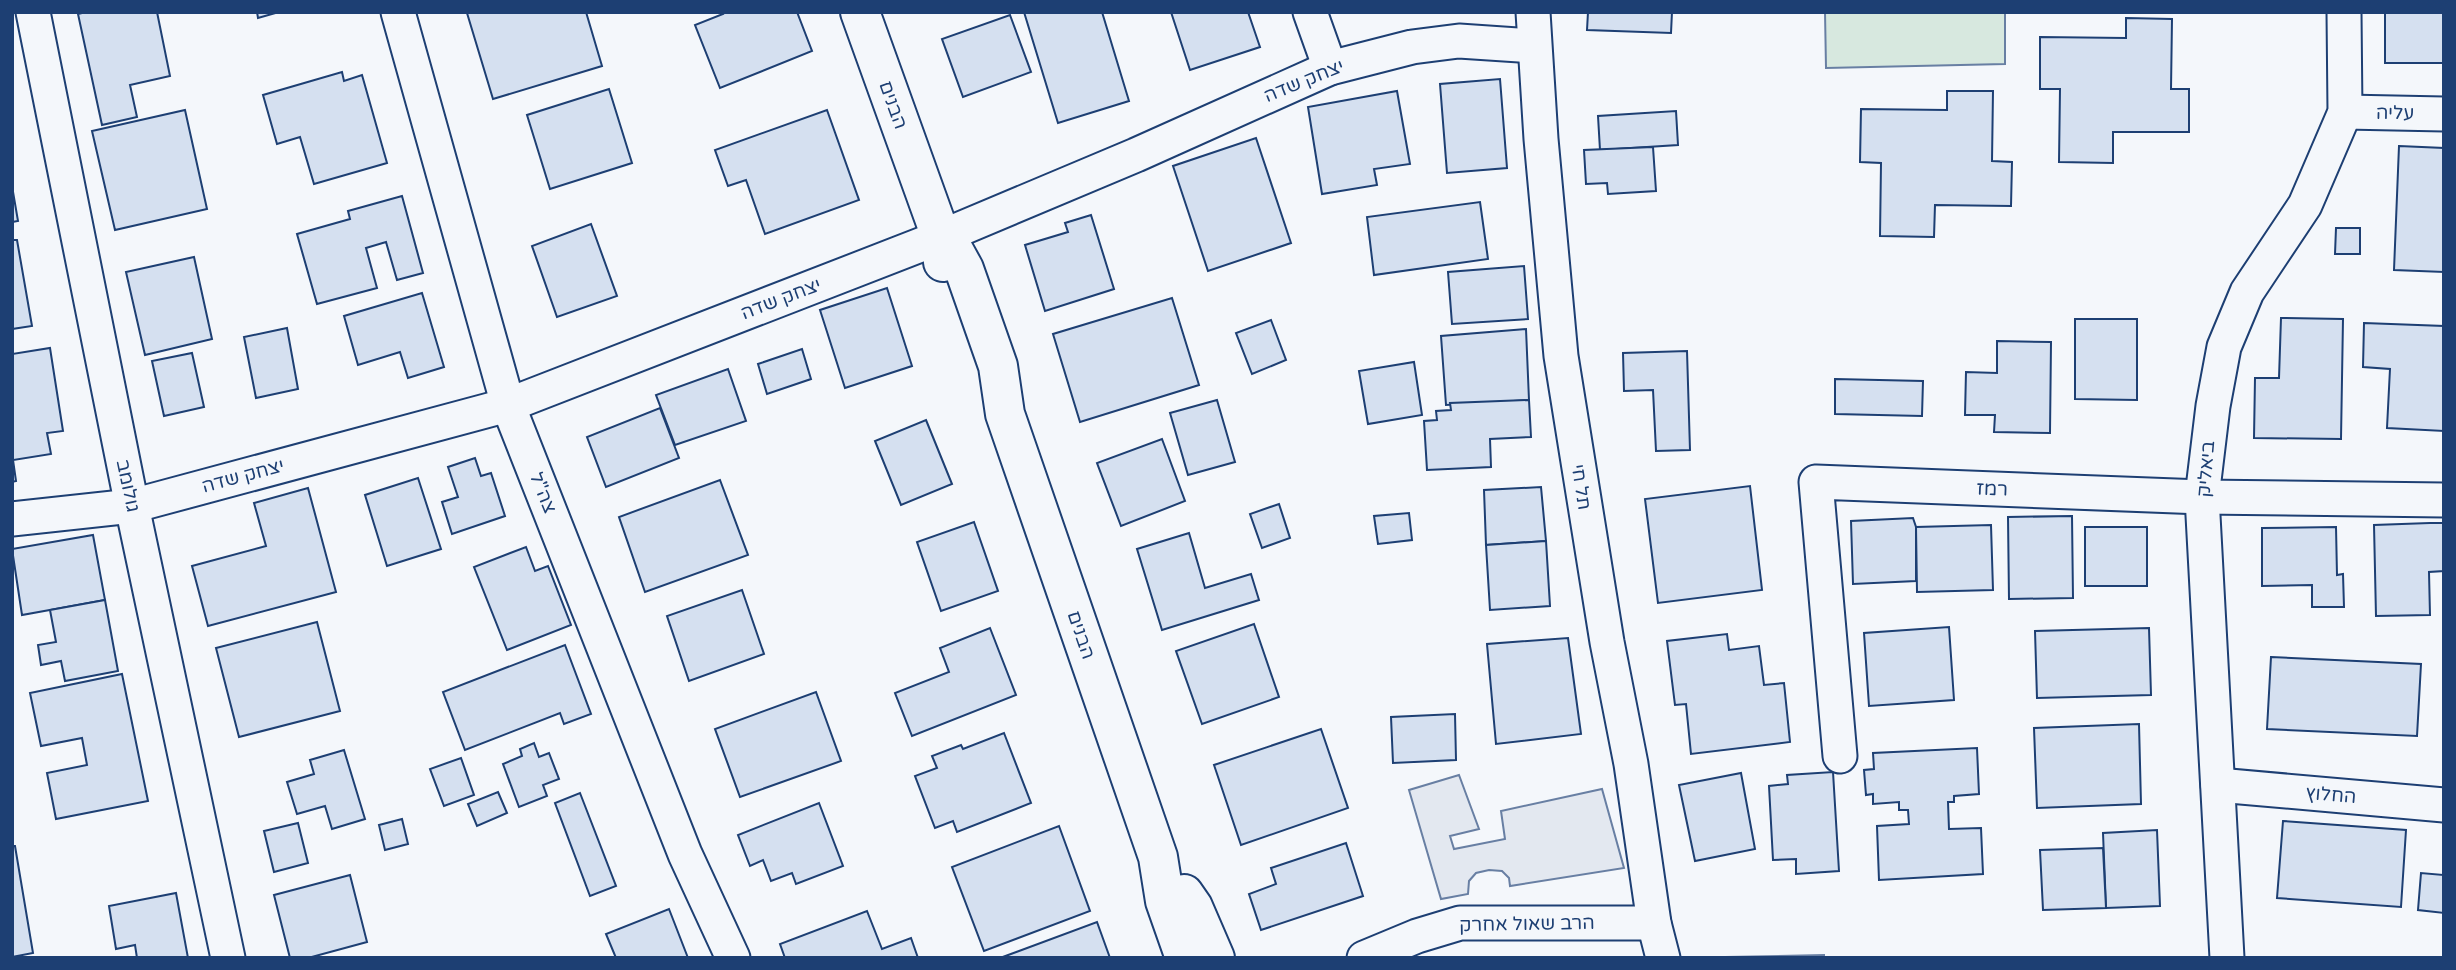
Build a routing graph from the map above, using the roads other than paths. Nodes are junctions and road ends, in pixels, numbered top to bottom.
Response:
1 (33, 12) edge
2 (398, 12) edge
3 (860, 12) edge
4 (1310, 12) edge
5 (1533, 12) edge
6 (2344, 12) edge
7 (1533, 46) junction
8 (1330, 68) junction
9 (2346, 112) junction
10 (2444, 114) edge
11 (941, 237) junction
12 (508, 405) junction
13 (2202, 497) junction
14 (2444, 500) edge
15 (132, 506) junction
16 (12, 519) edge
17 (1840, 756) dead end
18 (2218, 785) junction
19 (2444, 805) edge
20 (1158, 857) junction
21 (1654, 923) junction
22 (228, 958) edge
23 (733, 958) edge
24 (1185, 958) edge
25 (1215, 958) edge
26 (1364, 958) edge
27 (1663, 958) edge
28 (2227, 958) edge

1 - 15 street, גולומב
2 - 12 street, צה"ל
3 - 11 street, הבנים
4 - 8 street
5 - 7 street, תל חי
6 - 9 street, ביאליק
7 - 8 street, יצחק שדה
7 - 21 street, תל חי
8 - 11 street, יצחק שדה
9 - 10 street, עליה
9 - 13 street, ביאליק
11 - 12 street, יצחק שדה
11 - 20 street, הבנים
12 - 15 street, יצחק שדה
12 - 23 street, צה"ל
13 - 14 street, רמז
13 - 17 street, רמז
13 - 18 street, ביאליק
15 - 16 street, יצחק שדה
15 - 22 street, גולומב
18 - 19 street, החלוץ
18 - 28 street, ביאליק
20 - 24 street, הבנים
20 - 25 street, הבנים
21 - 26 street, הרב שאול אחרק
21 - 27 street, תל חי

